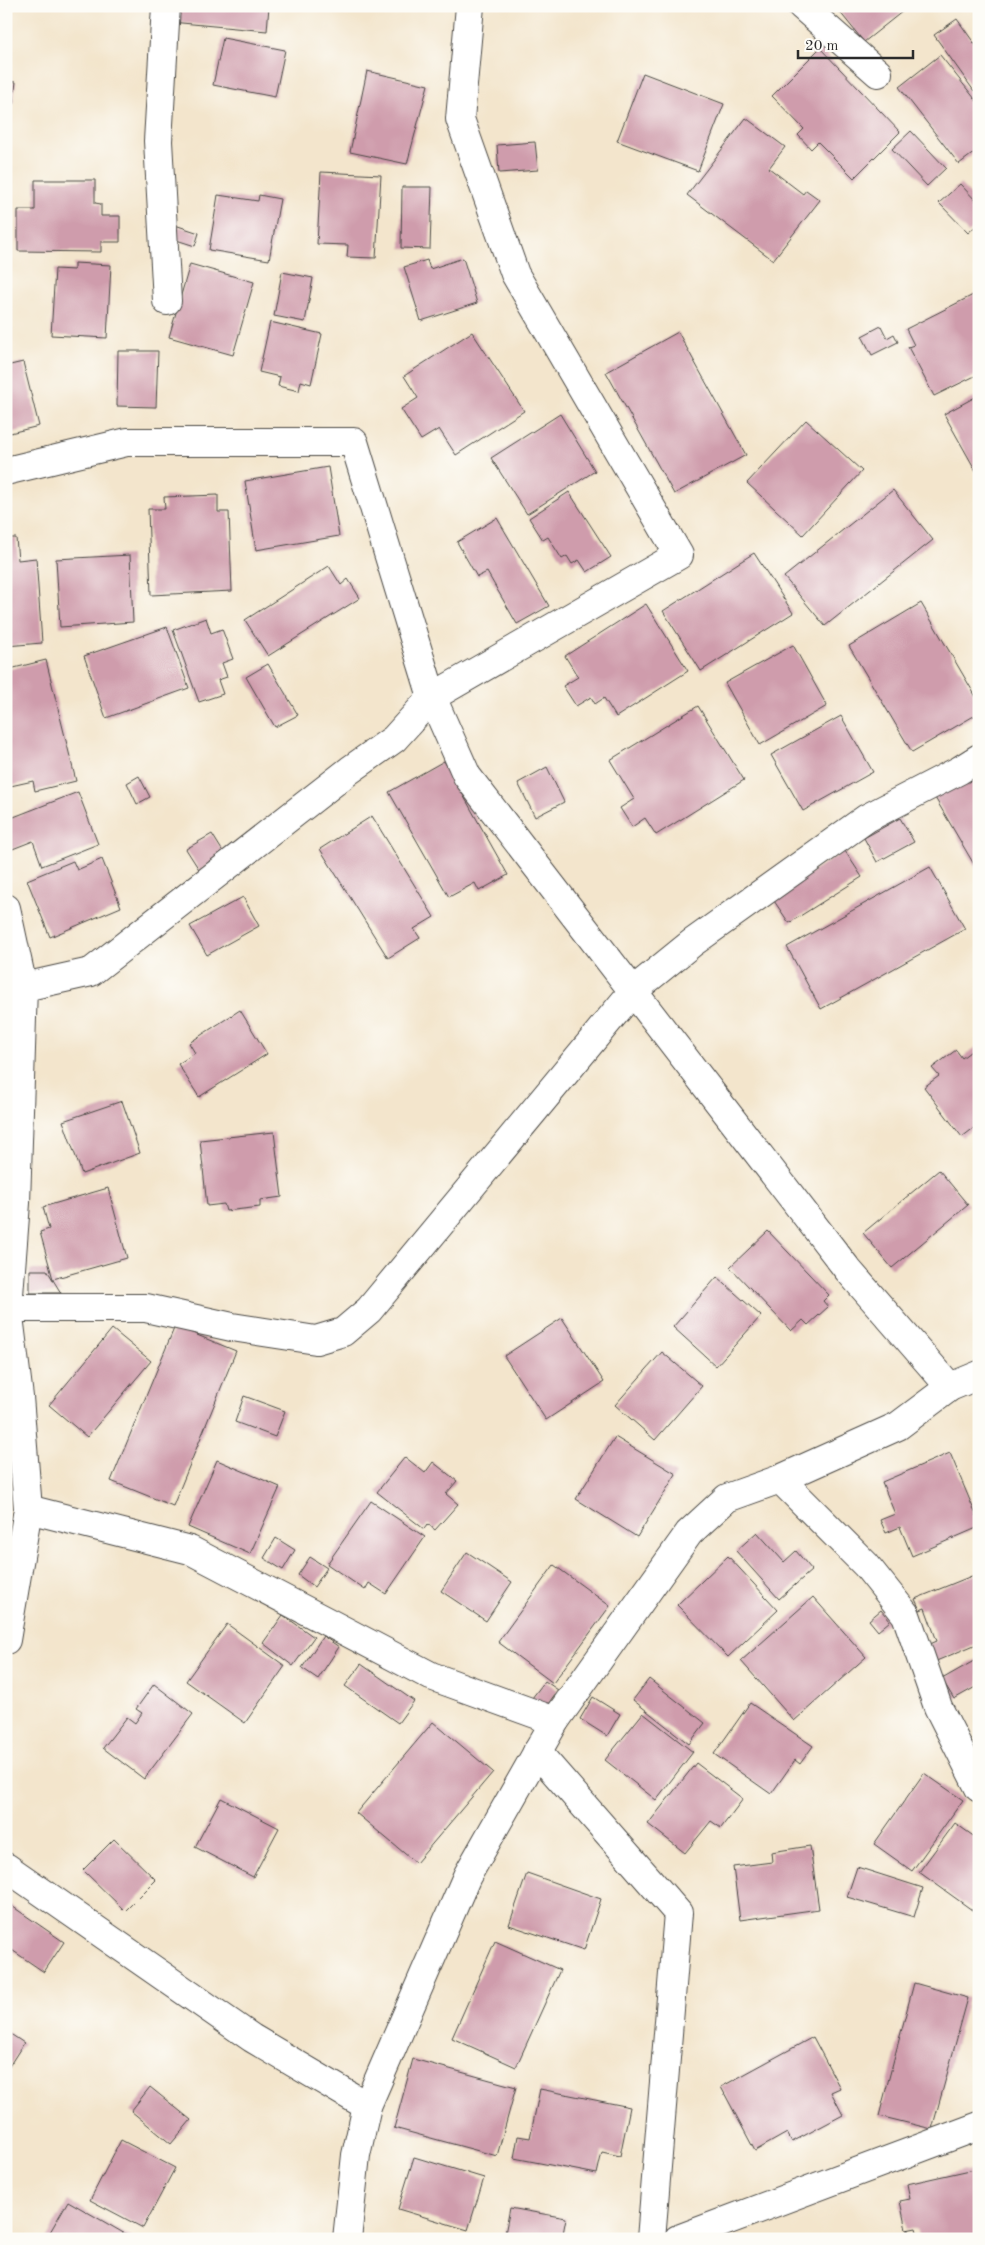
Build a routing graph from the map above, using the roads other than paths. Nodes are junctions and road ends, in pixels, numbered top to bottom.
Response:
1 (166, 6) edge
2 (470, 6) edge
3 (802, 6) edge
4 (878, 73) dead end
5 (167, 301) dead end
6 (6, 471) edge
7 (432, 697) junction
8 (979, 758) edge
9 (6, 908) edge
10 (15, 989) edge
11 (634, 990) junction
12 (8, 1308) junction
13 (979, 1375) edge
14 (950, 1387) junction
15 (780, 1479) junction
16 (28, 1509) junction
17 (6, 1640) edge
18 (555, 1721) junction
19 (538, 1752) junction
20 (979, 1788) edge
21 (6, 1867) edge
22 (367, 2106) junction
23 (979, 2126) edge
24 (347, 2239) edge
25 (651, 2239) edge
26 (678, 2239) edge

1 - 5 street
2 - 7 street
3 - 4 street
6 - 7 street
7 - 10 street
7 - 11 street
8 - 11 street
9 - 10 street
10 - 12 street
11 - 12 street
11 - 14 street
12 - 16 street
13 - 14 street
14 - 15 street
15 - 18 street
15 - 20 street
16 - 17 street
16 - 18 street
18 - 19 street
19 - 22 street
19 - 25 street
21 - 22 street
22 - 24 street
23 - 26 street

